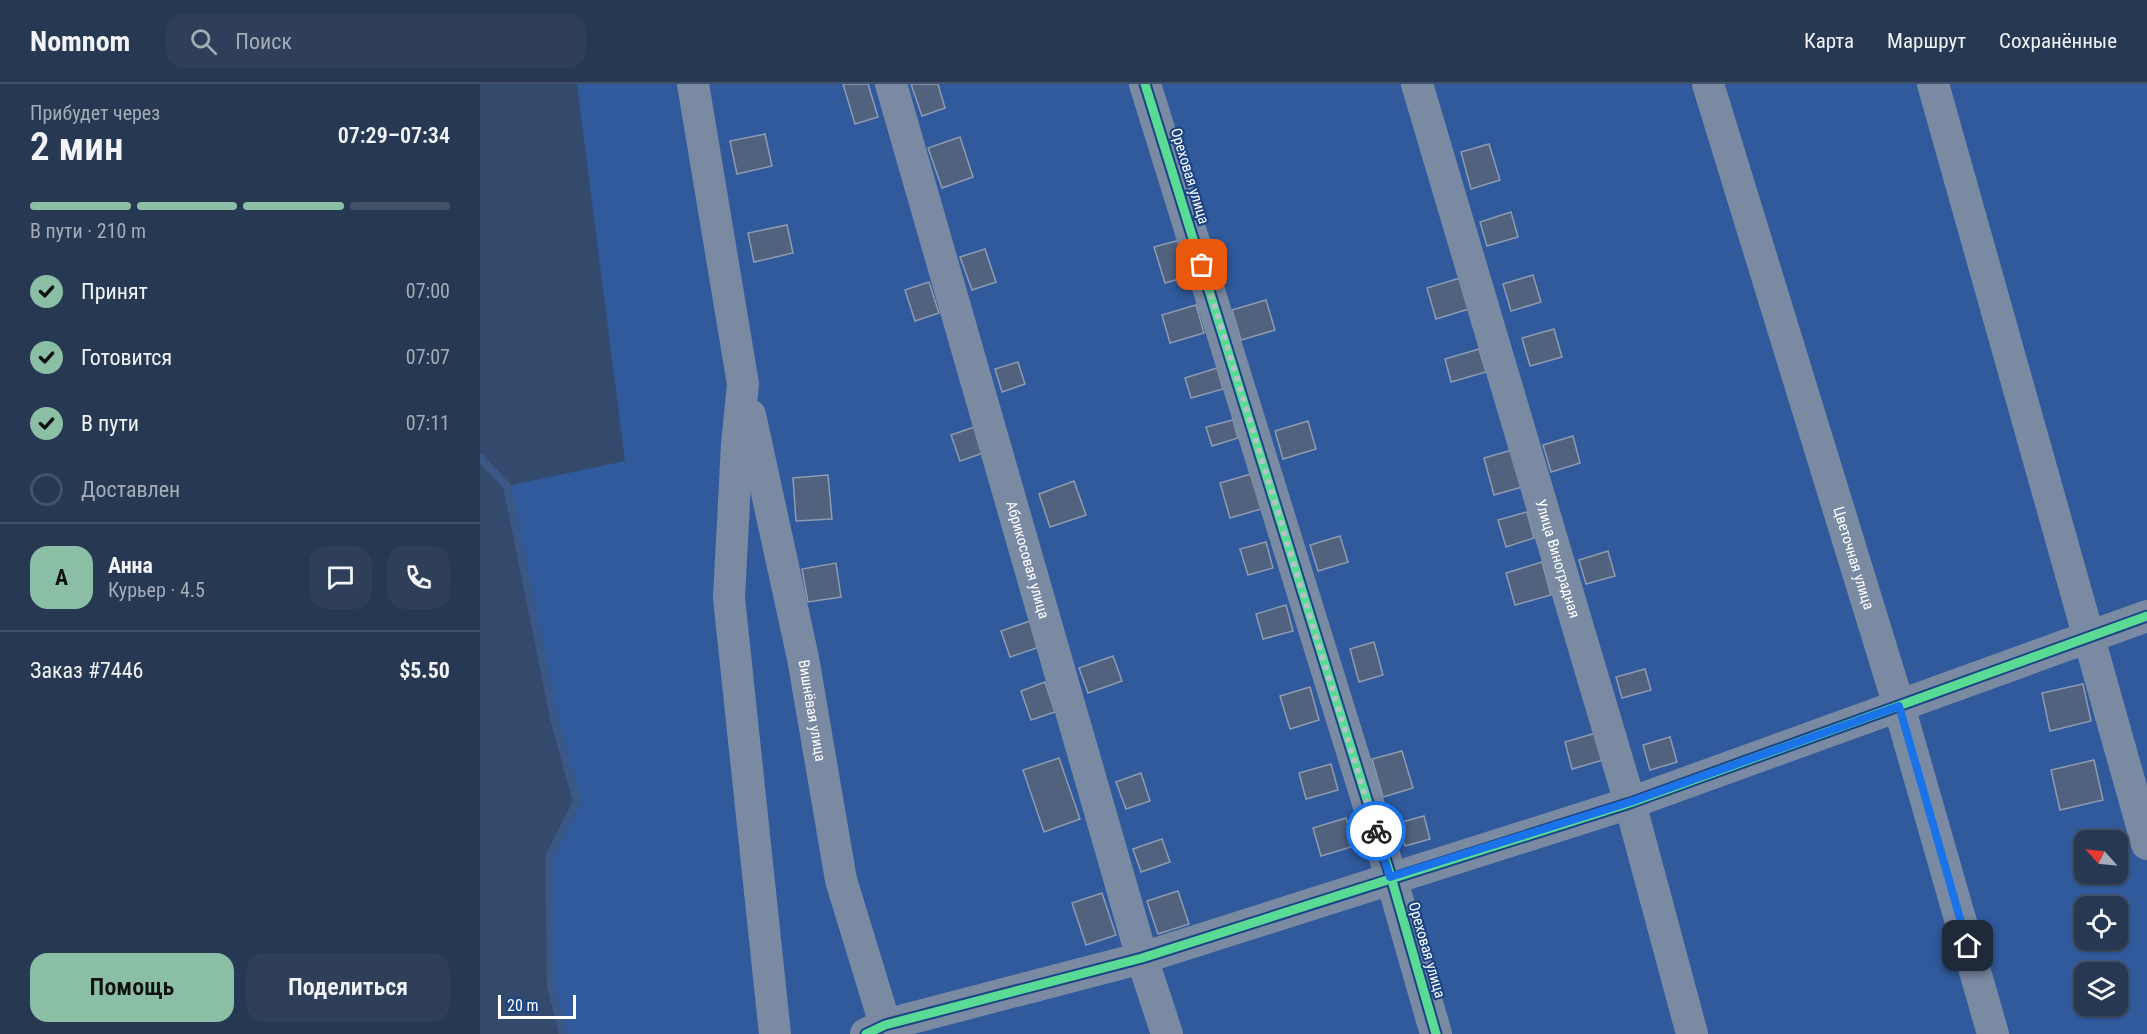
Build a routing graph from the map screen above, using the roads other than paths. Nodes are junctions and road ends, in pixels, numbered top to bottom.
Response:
1 (693, 84) edge
2 (891, 84) edge
3 (1145, 84) edge
4 (1417, 84) edge
5 (1708, 84) edge
6 (1933, 84) edge
7 (743, 384) junction
8 (2147, 616) edge
9 (2087, 638) junction
10 (1899, 706) junction
11 (1630, 802) junction
12 (2147, 844) edge
13 (1390, 877) junction
14 (1142, 958) junction
15 (880, 1031) edge
16 (775, 1034) edge
17 (1167, 1034) edge
18 (1436, 1034) edge
19 (1692, 1034) edge
20 (1993, 1034) edge

1 - 7 street
2 - 14 street, Абрикосовая улица
3 - 13 street, Ореховая улица
4 - 11 street, Улица Виноградная
5 - 10 street, Цветочная улица
6 - 9 street
7 - 15 street, Вишнёвая улица
7 - 16 street
8 - 9 street
9 - 10 street
9 - 12 street
10 - 11 street
10 - 20 street, Цветочная улица
11 - 13 street
11 - 19 street, Улица Виноградная
13 - 14 street
13 - 18 street, Ореховая улица
14 - 15 street
14 - 17 street, Абрикосовая улица

